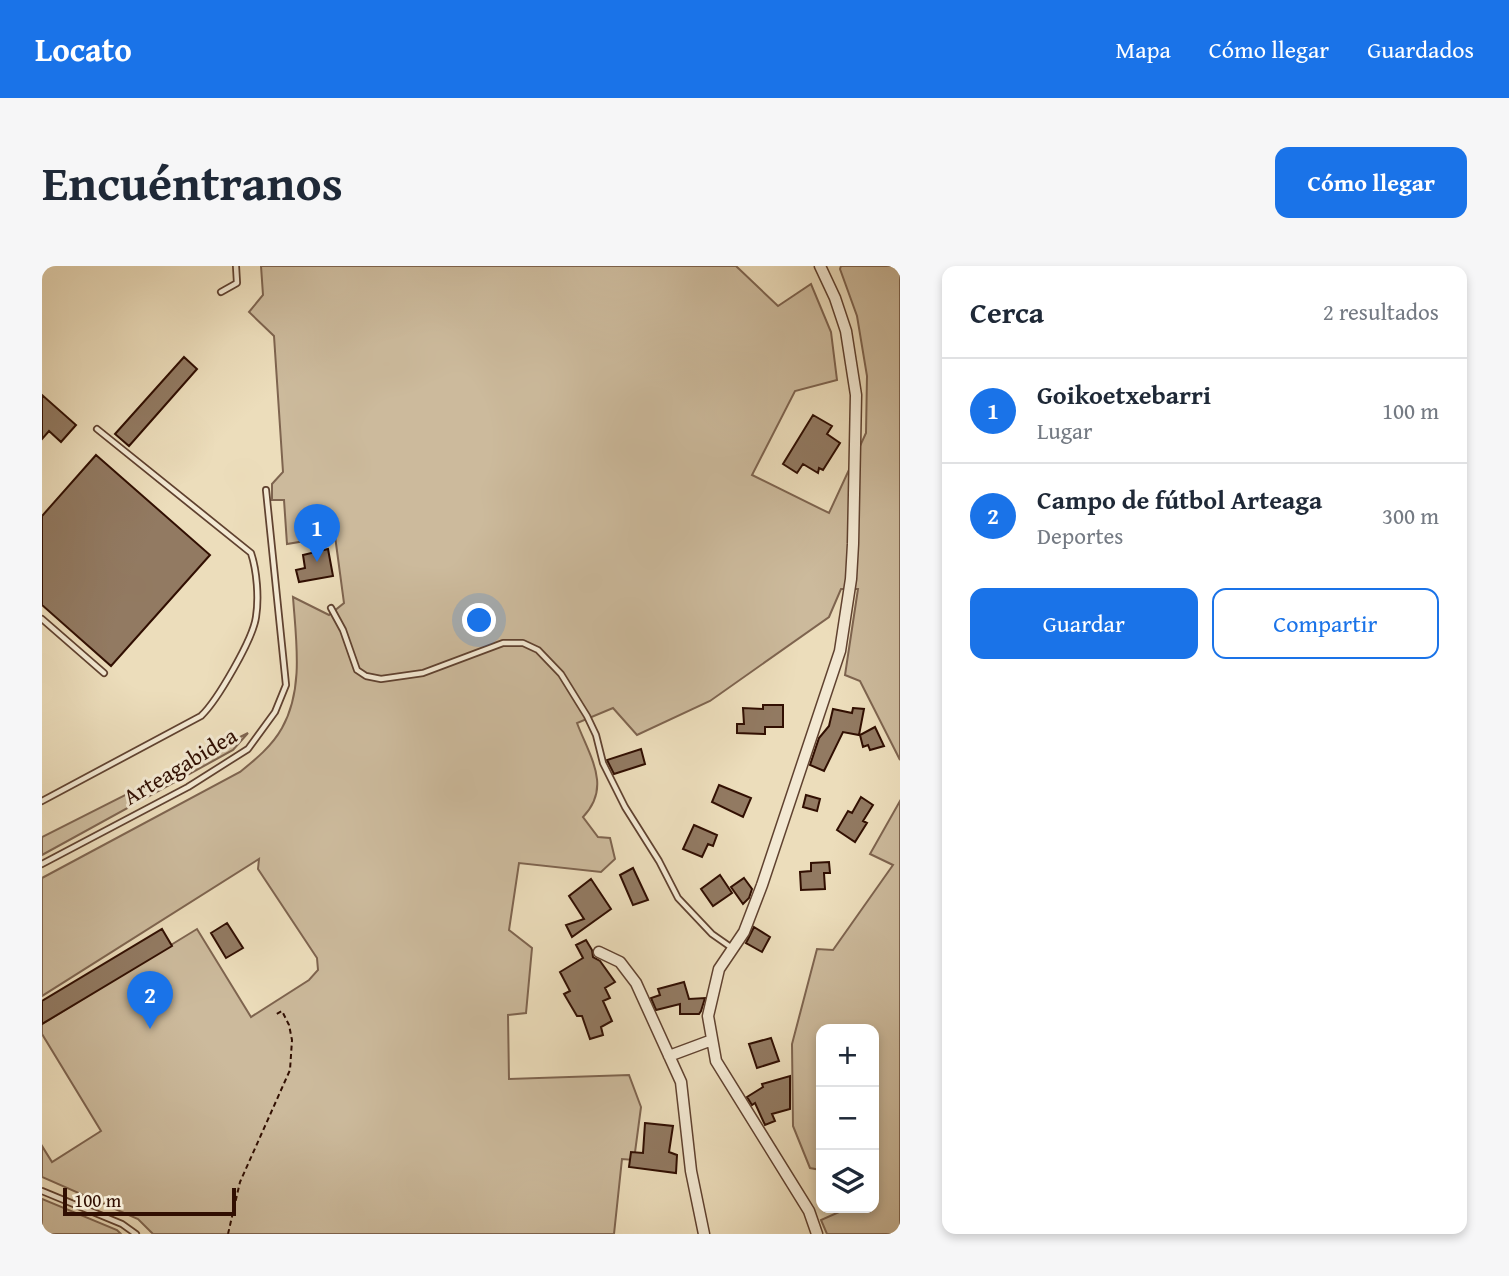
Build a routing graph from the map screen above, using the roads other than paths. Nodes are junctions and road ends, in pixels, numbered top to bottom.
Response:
1 (236, 266) edge
2 (820, 266) edge
3 (221, 292) dead end
4 (97, 429) dead end
5 (266, 490) dead end
6 (331, 608) dead end
7 (42, 619) edge
8 (104, 673) dead end
9 (42, 802) edge
10 (42, 864) edge
11 (733, 948) junction
12 (599, 951) dead end
13 (712, 1040) junction
14 (669, 1056) junction
15 (42, 1191) edge
16 (136, 1234) edge
17 (704, 1234) edge
18 (817, 1234) edge

1 - 3 lane
2 - 11 street
4 - 9 lane
5 - 10 lane, Arteagabidea
6 - 11 lane
7 - 8 lane
11 - 13 street
12 - 14 street
13 - 14 street
13 - 18 street
14 - 17 street
15 - 16 lane

